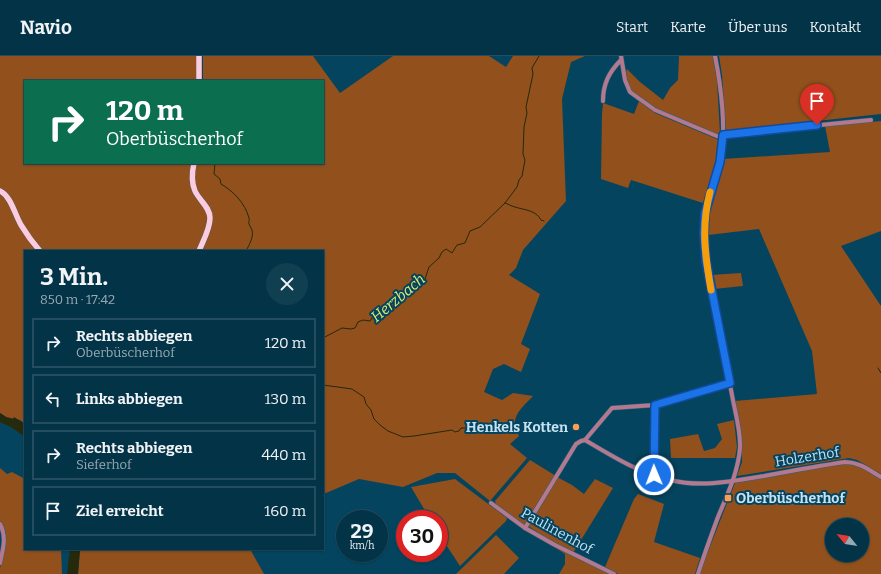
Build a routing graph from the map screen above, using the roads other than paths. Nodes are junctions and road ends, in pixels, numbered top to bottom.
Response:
1 (199, 56) edge
2 (715, 56) edge
3 (621, 58) edge
4 (199, 80) edge
5 (603, 101) dead end
6 (871, 120) dead end
7 (723, 135) junction
8 (194, 164) edge
9 (0, 191) edge
10 (39, 250) edge
11 (199, 250) edge
12 (730, 383) junction
13 (655, 405) junction
14 (585, 440) junction
15 (654, 475) junction
16 (881, 477) edge
17 (732, 481) junction
18 (491, 503) dead end
19 (0, 524) edge
20 (525, 528) junction
21 (0, 563) edge
22 (614, 574) edge
23 (698, 574) edge

1 - 4 main road
2 - 7 street
3 - 5 street
3 - 7 street
6 - 7 street
7 - 12 street
8 - 11 main road
9 - 10 main road
12 - 13 street
12 - 17 street
13 - 14 street
13 - 15 street
14 - 15 street
14 - 20 street
15 - 17 street
16 - 17 street, Holzerhof
17 - 23 street
18 - 20 street, Paulinenhof
19 - 21 street
20 - 22 street, Paulinenhof

